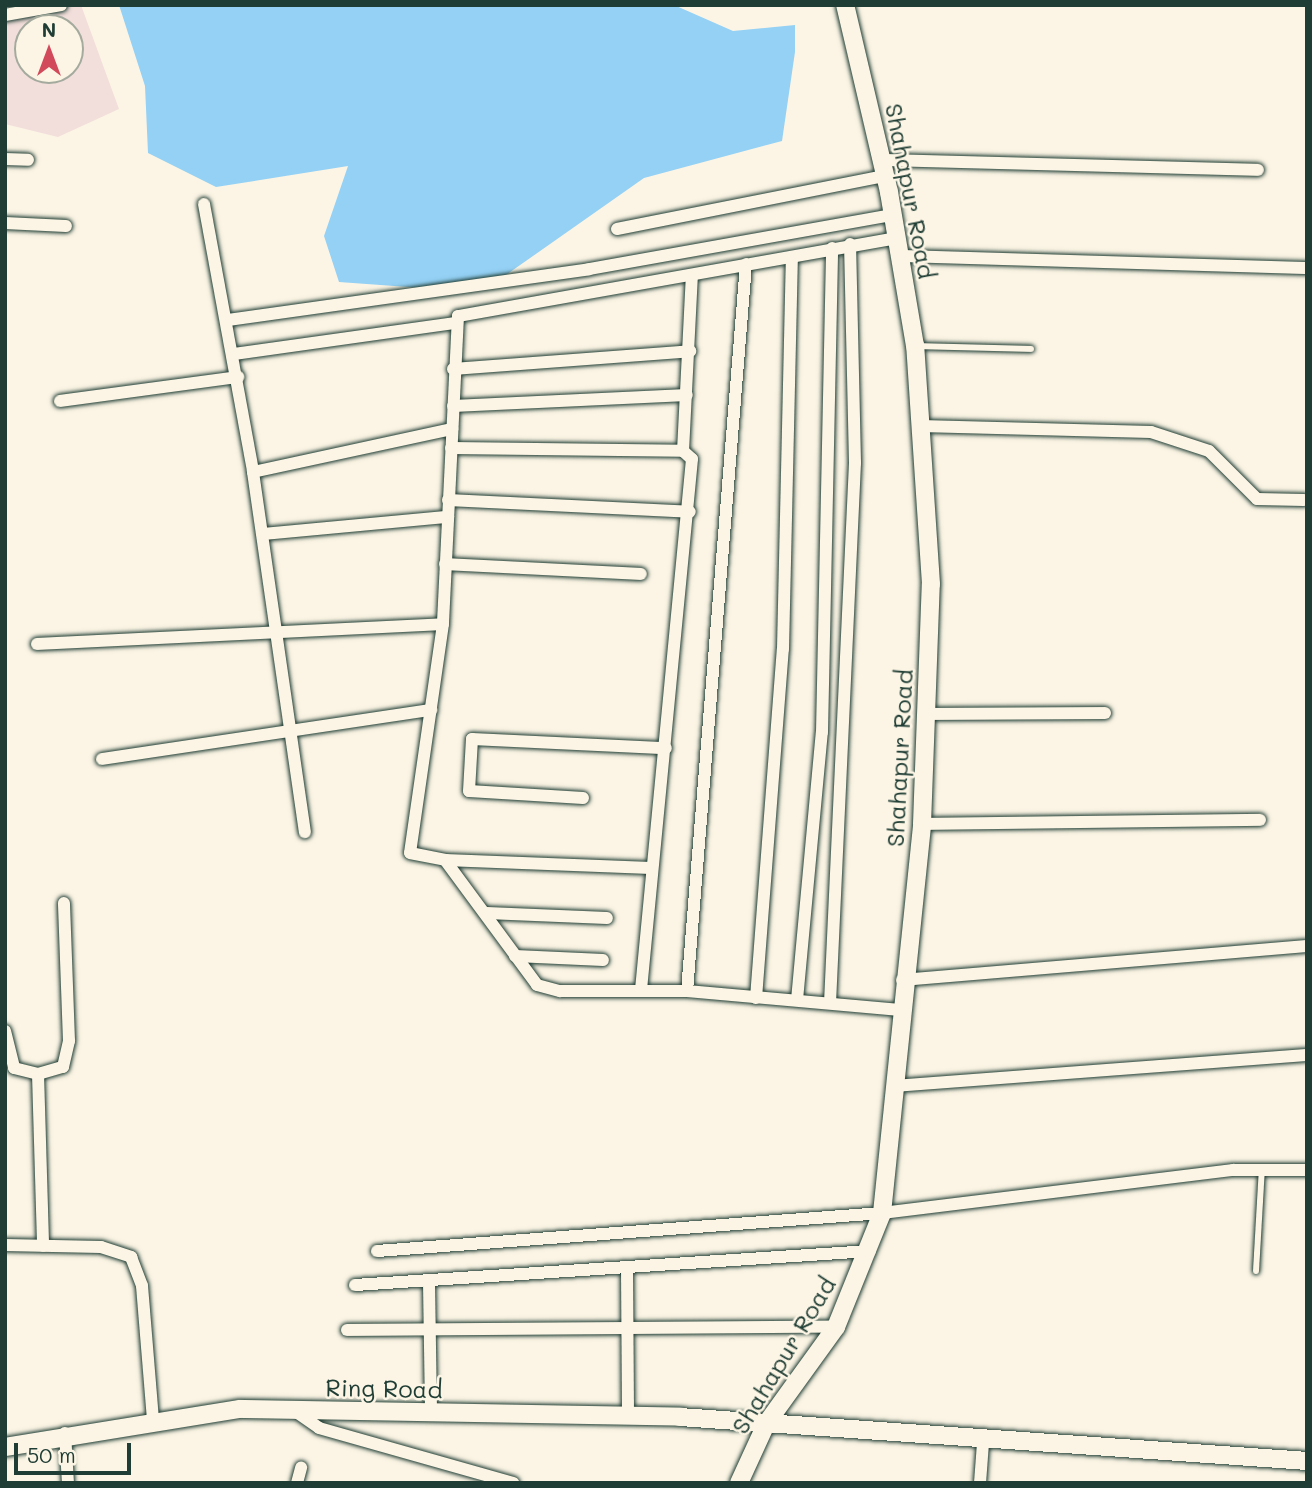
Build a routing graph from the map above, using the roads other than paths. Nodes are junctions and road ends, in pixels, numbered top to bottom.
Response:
1 (61, 5) edge
2 (845, 5) edge
3 (5, 15) edge
4 (5, 159) edge
5 (27, 160) dead end
6 (884, 168) junction
7 (1258, 170) dead end
8 (204, 204) dead end
9 (892, 215) junction
10 (5, 223) edge
11 (66, 226) dead end
12 (617, 229) dead end
13 (850, 244) junction
14 (898, 247) junction
15 (832, 248) junction
16 (792, 257) junction
17 (746, 264) junction
18 (1307, 268) edge
19 (692, 276) junction
20 (228, 320) junction
21 (454, 323) junction
22 (915, 346) junction
23 (1031, 349) dead end
24 (691, 351) junction
25 (233, 354) junction
26 (453, 369) junction
27 (237, 377) junction
28 (687, 395) junction
29 (60, 401) dead end
30 (453, 406) junction
31 (920, 426) junction
32 (452, 429) junction
33 (451, 448) junction
34 (683, 451) junction
35 (253, 472) junction
36 (448, 500) junction
37 (1304, 500) dead end
38 (690, 512) junction
39 (448, 517) junction
40 (263, 534) junction
41 (445, 564) junction
42 (640, 574) dead end
43 (443, 624) junction
44 (272, 632) junction
45 (37, 644) dead end
46 (430, 710) junction
47 (1105, 713) dead end
48 (927, 715) junction
49 (291, 731) junction
50 (666, 748) junction
51 (102, 759) dead end
52 (583, 798) dead end
53 (1260, 820) dead end
54 (922, 824) junction
55 (305, 832) dead end
56 (445, 860) junction
57 (651, 868) junction
58 (64, 903) dead end
59 (488, 913) junction
60 (607, 918) dead end
61 (1307, 946) edge
62 (515, 956) junction
63 (603, 960) dead end
64 (902, 980) junction
65 (640, 990) junction
66 (688, 991) junction
67 (756, 998) junction
68 (797, 1000) junction
69 (830, 1003) junction
70 (900, 1010) junction
71 (5, 1031) edge
72 (1307, 1055) edge
73 (38, 1074) junction
74 (892, 1086) junction
75 (1262, 1168) junction
76 (1307, 1170) edge
77 (881, 1213) junction
78 (5, 1245) edge
79 (43, 1246) junction
80 (377, 1251) dead end
81 (870, 1251) junction
82 (627, 1269) junction
83 (1256, 1271) dead end
84 (429, 1283) junction
85 (355, 1284) dead end
86 (836, 1326) junction
87 (347, 1330) dead end
88 (432, 1330) junction
89 (628, 1330) junction
90 (295, 1411) junction
91 (431, 1413) junction
92 (628, 1416) junction
93 (153, 1419) junction
94 (766, 1424) junction
95 (65, 1433) junction
96 (983, 1443) junction
97 (5, 1447) edge
98 (1307, 1461) edge
99 (301, 1468) dead end
100 (68, 1483) edge
101 (297, 1483) edge
102 (513, 1483) edge
103 (739, 1483) edge
104 (980, 1483) edge

1 - 3 street
2 - 6 main road, Shahapur Road
4 - 5 street
6 - 7 street
6 - 9 main road, Shahapur Road
6 - 12 street
8 - 20 street
9 - 14 main road, Shahapur Road
9 - 20 street
10 - 11 street
13 - 14 street
13 - 15 street
13 - 69 street
14 - 18 street
14 - 22 main road, Shahapur Road
15 - 16 street
15 - 68 street
16 - 17 street
16 - 67 street
17 - 19 street
17 - 66 street
19 - 21 street
19 - 24 street
20 - 25 street
21 - 25 street
21 - 26 street
22 - 23 lane
22 - 31 main road, Shahapur Road
24 - 26 street
24 - 28 street
25 - 27 street
26 - 30 street
27 - 29 street
27 - 35 street
28 - 30 street
28 - 34 street
30 - 32 street
31 - 37 street
31 - 48 main road, Shahapur Road
32 - 33 street
32 - 35 street
33 - 34 street
33 - 36 street
34 - 38 street
35 - 40 street
36 - 38 street
36 - 39 street
38 - 50 street
39 - 40 street
39 - 41 street
40 - 44 street
41 - 42 street
41 - 43 street
43 - 44 street
43 - 46 street
44 - 45 street
44 - 49 street
46 - 49 street
46 - 56 street
47 - 48 street
48 - 54 main road, Shahapur Road
49 - 51 street
49 - 55 street
50 - 52 street
50 - 57 street
53 - 54 street
54 - 64 main road, Shahapur Road
56 - 57 street
56 - 59 street
57 - 65 street
58 - 73 street
59 - 60 street
59 - 62 street
61 - 64 street
62 - 63 street
62 - 65 street
64 - 70 main road, Shahapur Road
65 - 66 street
66 - 67 street
67 - 68 street
68 - 69 street
69 - 70 street
70 - 74 main road, Shahapur Road
71 - 73 street
72 - 74 street
73 - 79 street
74 - 77 main road, Shahapur Road
75 - 76 street
75 - 77 street
75 - 83 lane
77 - 80 street
77 - 81 main road, Shahapur Road
78 - 79 street
79 - 93 street
81 - 82 street
81 - 86 main road, Shahapur Road
82 - 84 street
82 - 89 street
84 - 85 street
84 - 88 street
86 - 89 street
86 - 94 main road, Shahapur Road
87 - 88 street
88 - 89 street
88 - 91 street
89 - 92 street
90 - 91 main road, Ring Road
90 - 93 main road, Ring Road
90 - 102 street
91 - 92 main road, Ring Road
92 - 94 main road, Ring Road
93 - 95 main road, Ring Road
94 - 96 main road, Ring Road
94 - 103 main road, Shahapur Road
95 - 97 main road, Ring Road
95 - 100 street
96 - 98 main road, Ring Road
96 - 104 street
99 - 101 street

